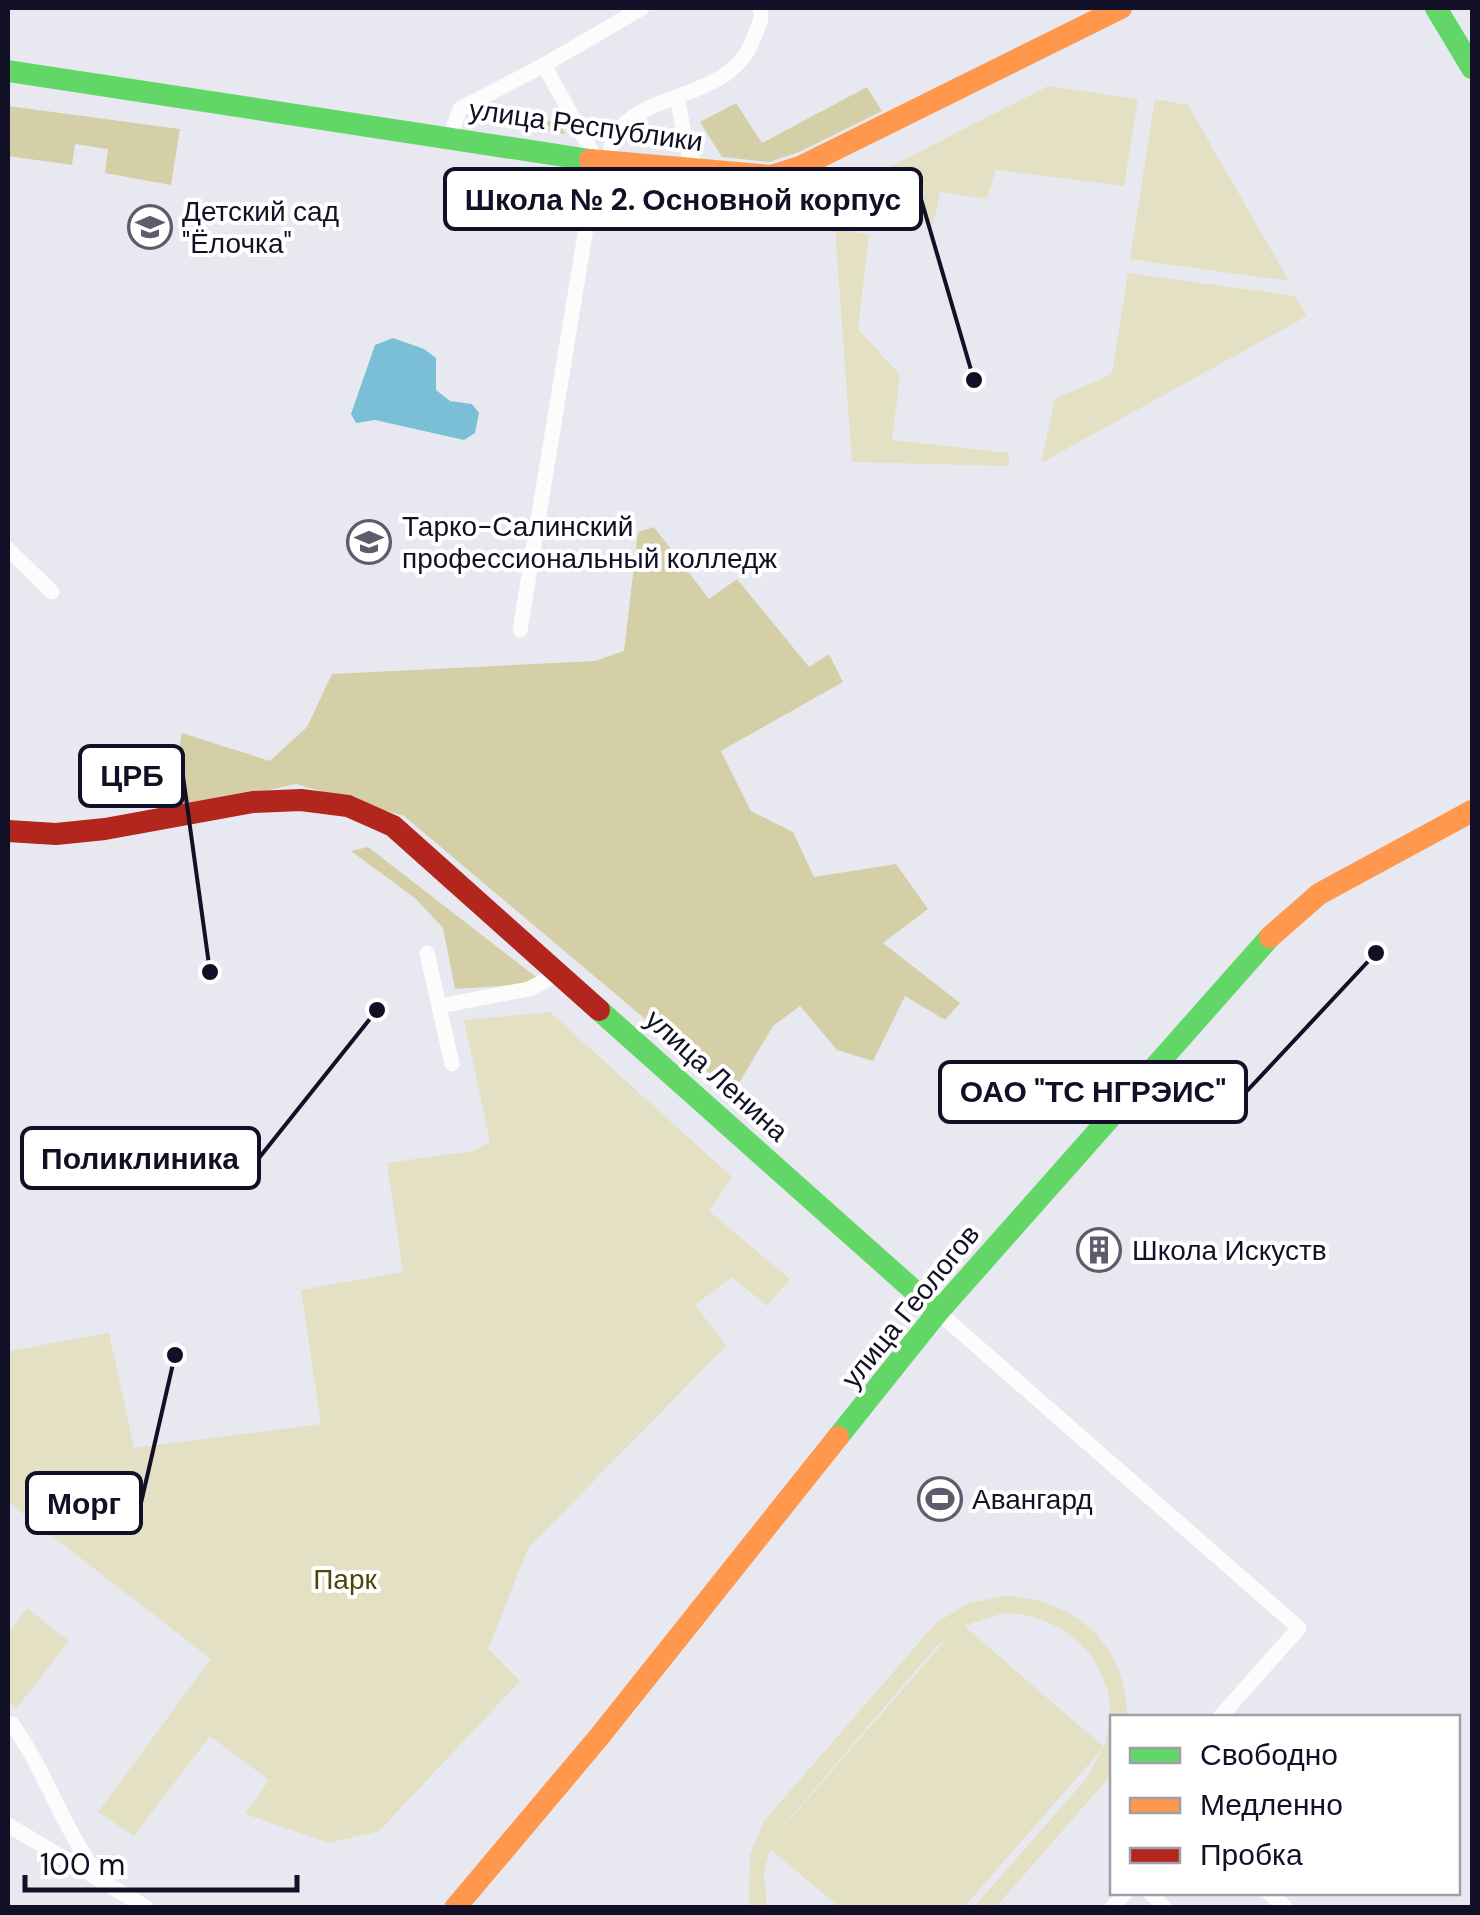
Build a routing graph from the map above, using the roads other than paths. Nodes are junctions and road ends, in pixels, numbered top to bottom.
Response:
1 (642, 8) edge
2 (760, 8) edge
3 (1121, 8) edge
4 (1436, 8) edge
5 (544, 65) junction
6 (1472, 68) edge
7 (8, 71) edge
8 (677, 97) junction
9 (450, 136) junction
10 (602, 162) junction
11 (699, 172) junction
12 (8, 549) edge
13 (52, 592) dead end
14 (520, 630) dead end
15 (1472, 810) edge
16 (8, 831) edge
17 (427, 953) dead end
18 (560, 973) junction
19 (439, 1006) junction
20 (452, 1064) dead end
21 (938, 1312) junction
22 (1222, 1715) edge
23 (12, 1724) dead end
24 (8, 1826) edge
25 (100, 1878) junction
26 (147, 1908) edge
27 (454, 1908) edge

1 - 5 street
2 - 8 street
3 - 11 street, улица Республики
4 - 6 street
5 - 9 street
5 - 10 street
7 - 9 street, улица Республики
8 - 10 street
8 - 11 street
9 - 10 street, улица Республики
10 - 11 street, улица Республики
10 - 14 street
12 - 13 street
15 - 21 street, улица Геологов
16 - 18 street, улица Ленина
17 - 19 street
18 - 19 street
18 - 21 street, улица Ленина
19 - 20 street
21 - 22 street, улица Ленина
21 - 27 street, улица Геологов
23 - 25 street
24 - 25 street
25 - 26 street

